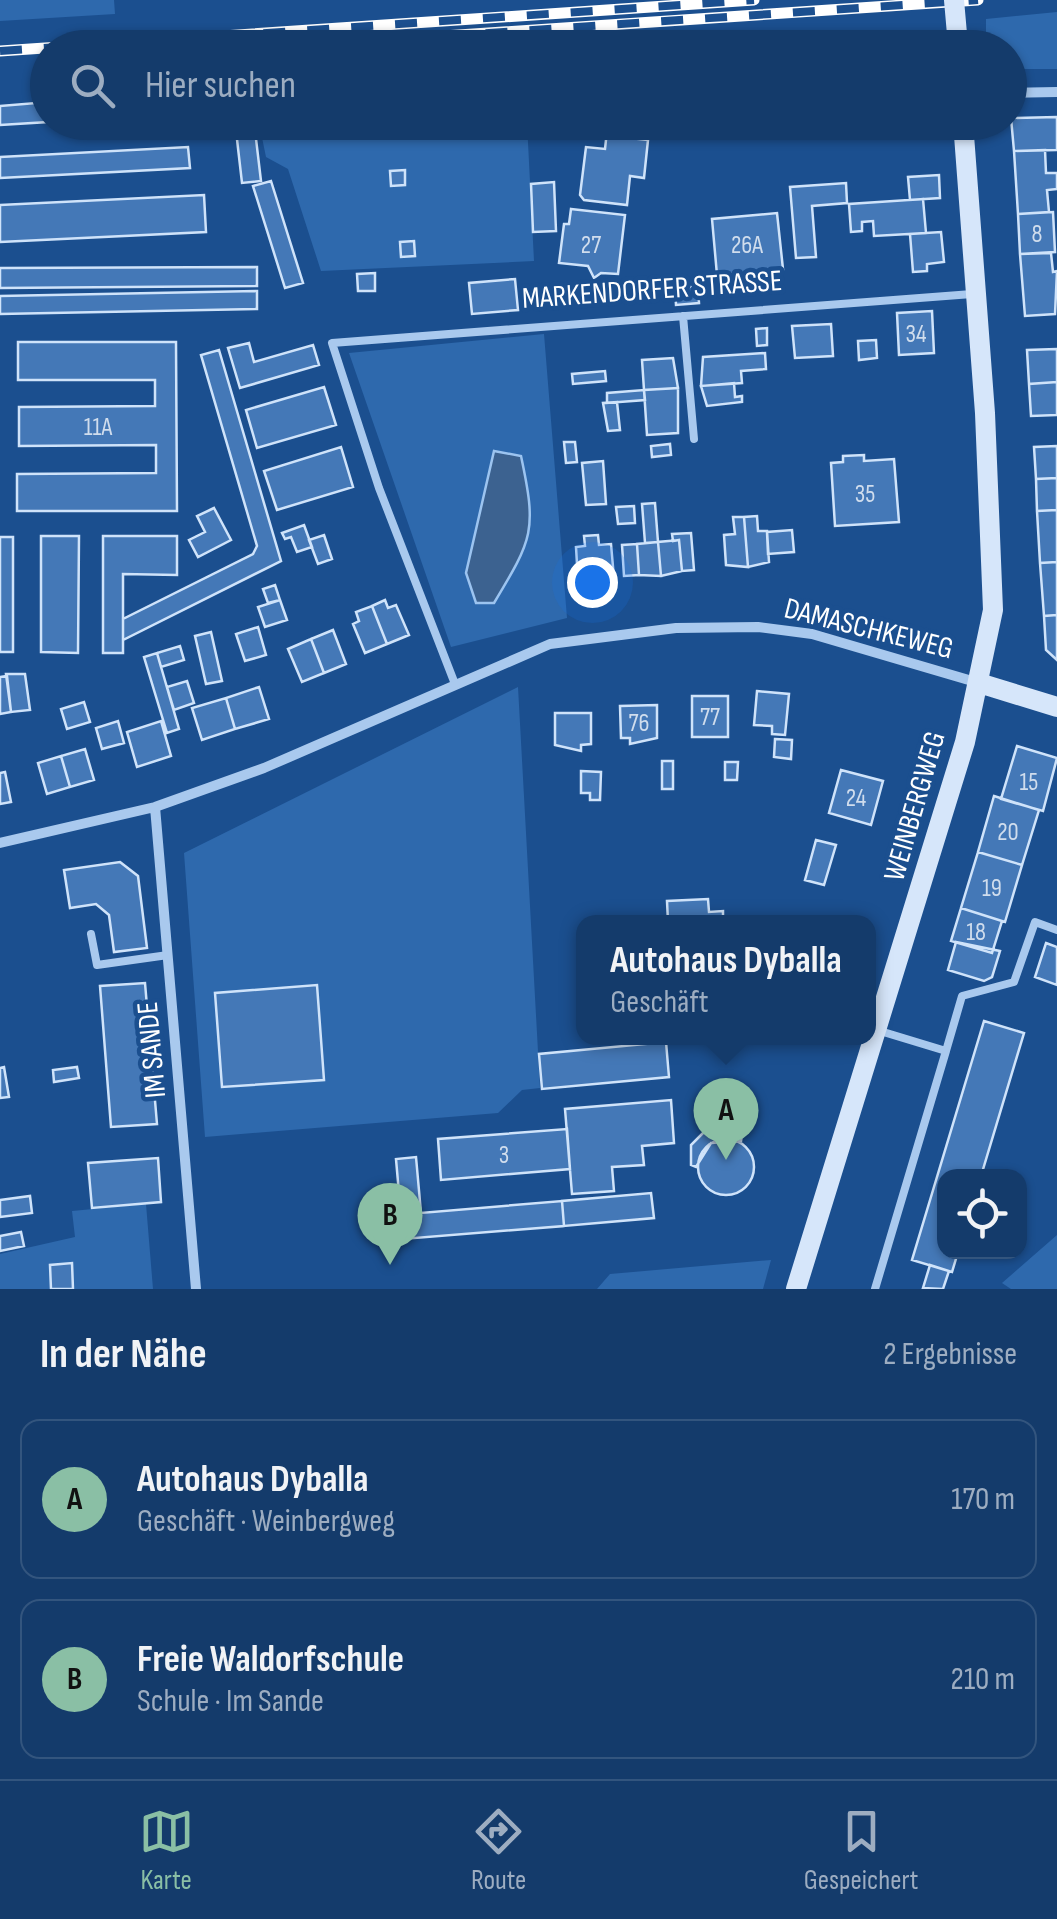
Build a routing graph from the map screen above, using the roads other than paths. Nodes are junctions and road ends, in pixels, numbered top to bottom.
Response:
1 (954, 0) edge
2 (956, 30) edge
3 (1027, 92) edge
4 (1057, 92) edge
5 (965, 140) edge
6 (976, 294) junction
7 (684, 316) junction
8 (694, 439) dead end
9 (979, 683) junction
10 (456, 684) junction
11 (1057, 707) edge
12 (155, 807) junction
13 (0, 843) edge
14 (1057, 930) edge
15 (91, 934) dead end
16 (168, 955) junction
17 (876, 1027) edge
18 (876, 1030) edge
19 (870, 1045) edge
20 (946, 1051) junction
21 (196, 1289) edge
22 (796, 1289) edge
23 (876, 1289) edge

1 - 2 street, bridge
3 - 4 street
5 - 6 street
6 - 7 lane, MARKENDORFER STRASSE
6 - 9 street
7 - 8 lane
7 - 10 lane, MARKENDORFER STRASSE
9 - 10 street, DAMASCHKEWEG
9 - 11 street
9 - 17 street, WEINBERGWEG
10 - 12 street, DAMASCHKEWEG
12 - 13 street, DAMASCHKEWEG
12 - 16 street, IM SANDE
14 - 20 lane
15 - 16 lane
16 - 21 street, IM SANDE
18 - 20 lane
19 - 22 street, WEINBERGWEG
20 - 23 lane

